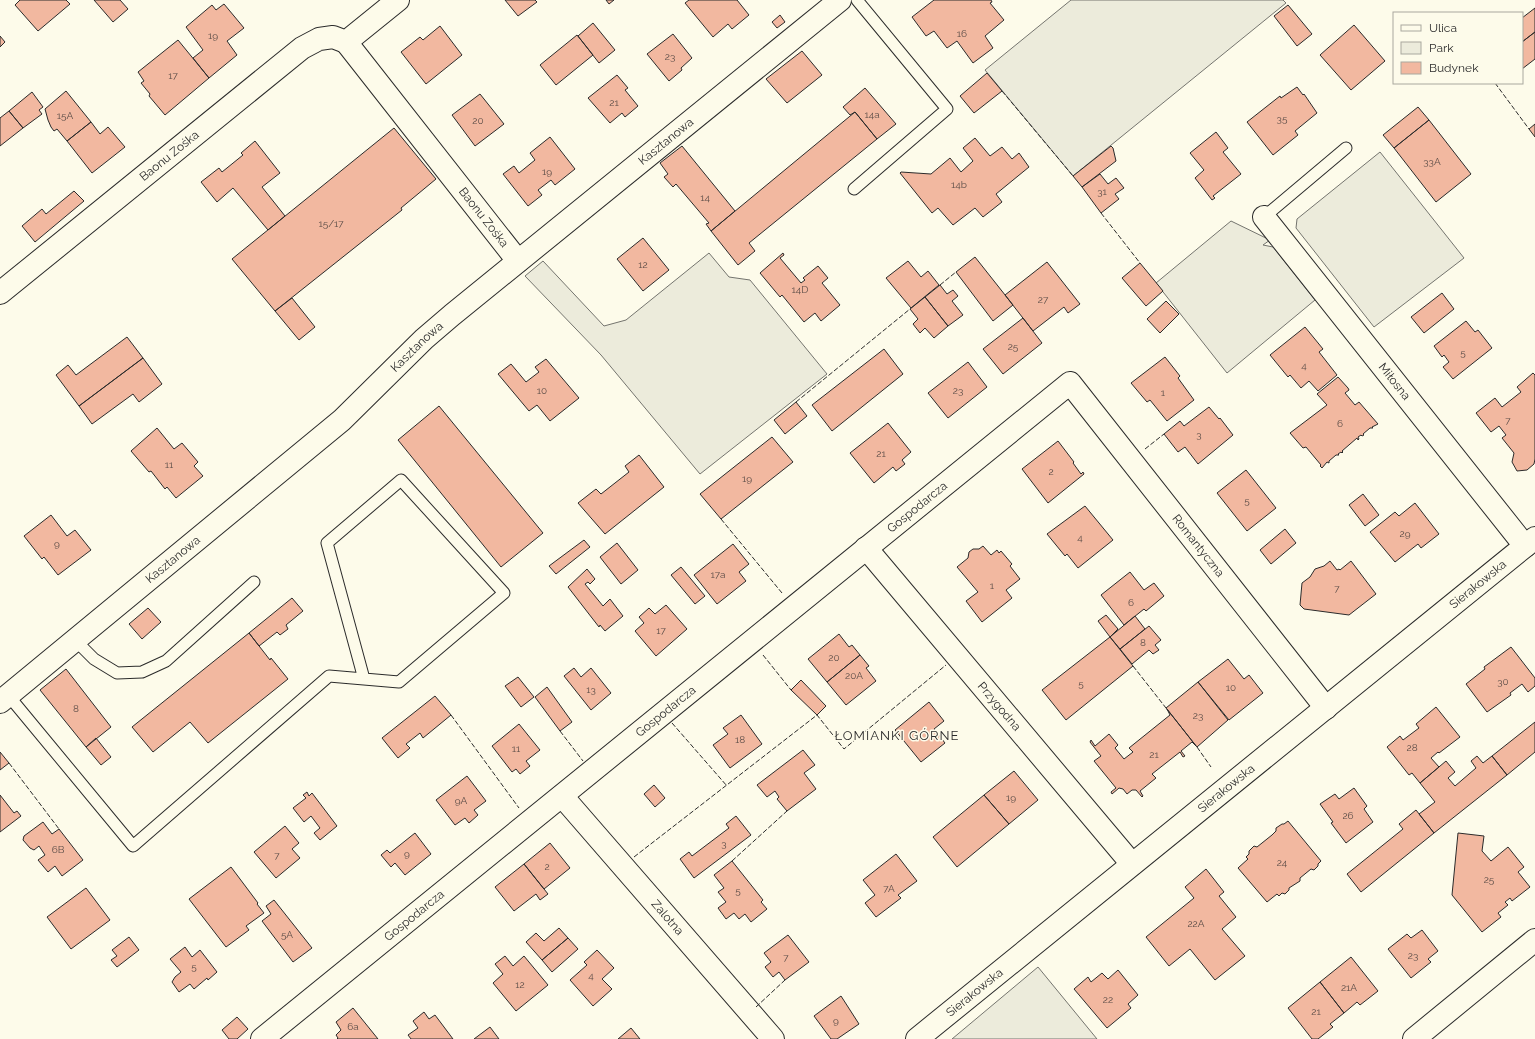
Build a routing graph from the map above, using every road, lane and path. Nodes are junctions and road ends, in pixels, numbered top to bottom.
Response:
1 (398, 0) edge
2 (840, 0) edge
3 (857, 0) edge
4 (346, 42) junction
5 (1346, 148) dead end
6 (854, 189) dead end
7 (1264, 217) joint
8 (518, 261) junction
9 (0, 293) edge
10 (1070, 383) joint
11 (1530, 542) edge
12 (866, 548) junction
13 (254, 582) dead end
14 (75, 640) junction
15 (364, 679) junction
16 (4, 699) edge
17 (1326, 708) junction
18 (562, 796) junction
19 (1132, 864) junction
20 (1535, 940) edge
21 (262, 1039) edge
22 (773, 1039) edge
23 (917, 1039) edge
24 (1414, 1039) edge

1 - 4 street
2 - 8 street, Kasztanowa
3 - 6 lane
4 - 8 street, Baonu Zośka
4 - 9 street, Baonu Zośka
5 - 7 lane
7 - 11 street, Miłosna
8 - 14 street, Kasztanowa
10 - 12 street, Gospodarcza
10 - 17 street, Romantyczna
11 - 17 street, Sierakowska
12 - 18 street, Gospodarcza
12 - 19 street, Przygodna
13 - 14 lane
14 - 16 street, Kasztanowa
15 - 15 lane
15 - 16 lane
17 - 19 street, Sierakowska
18 - 21 street, Gospodarcza
18 - 22 street, Zalotna
19 - 23 street, Sierakowska
20 - 24 street

